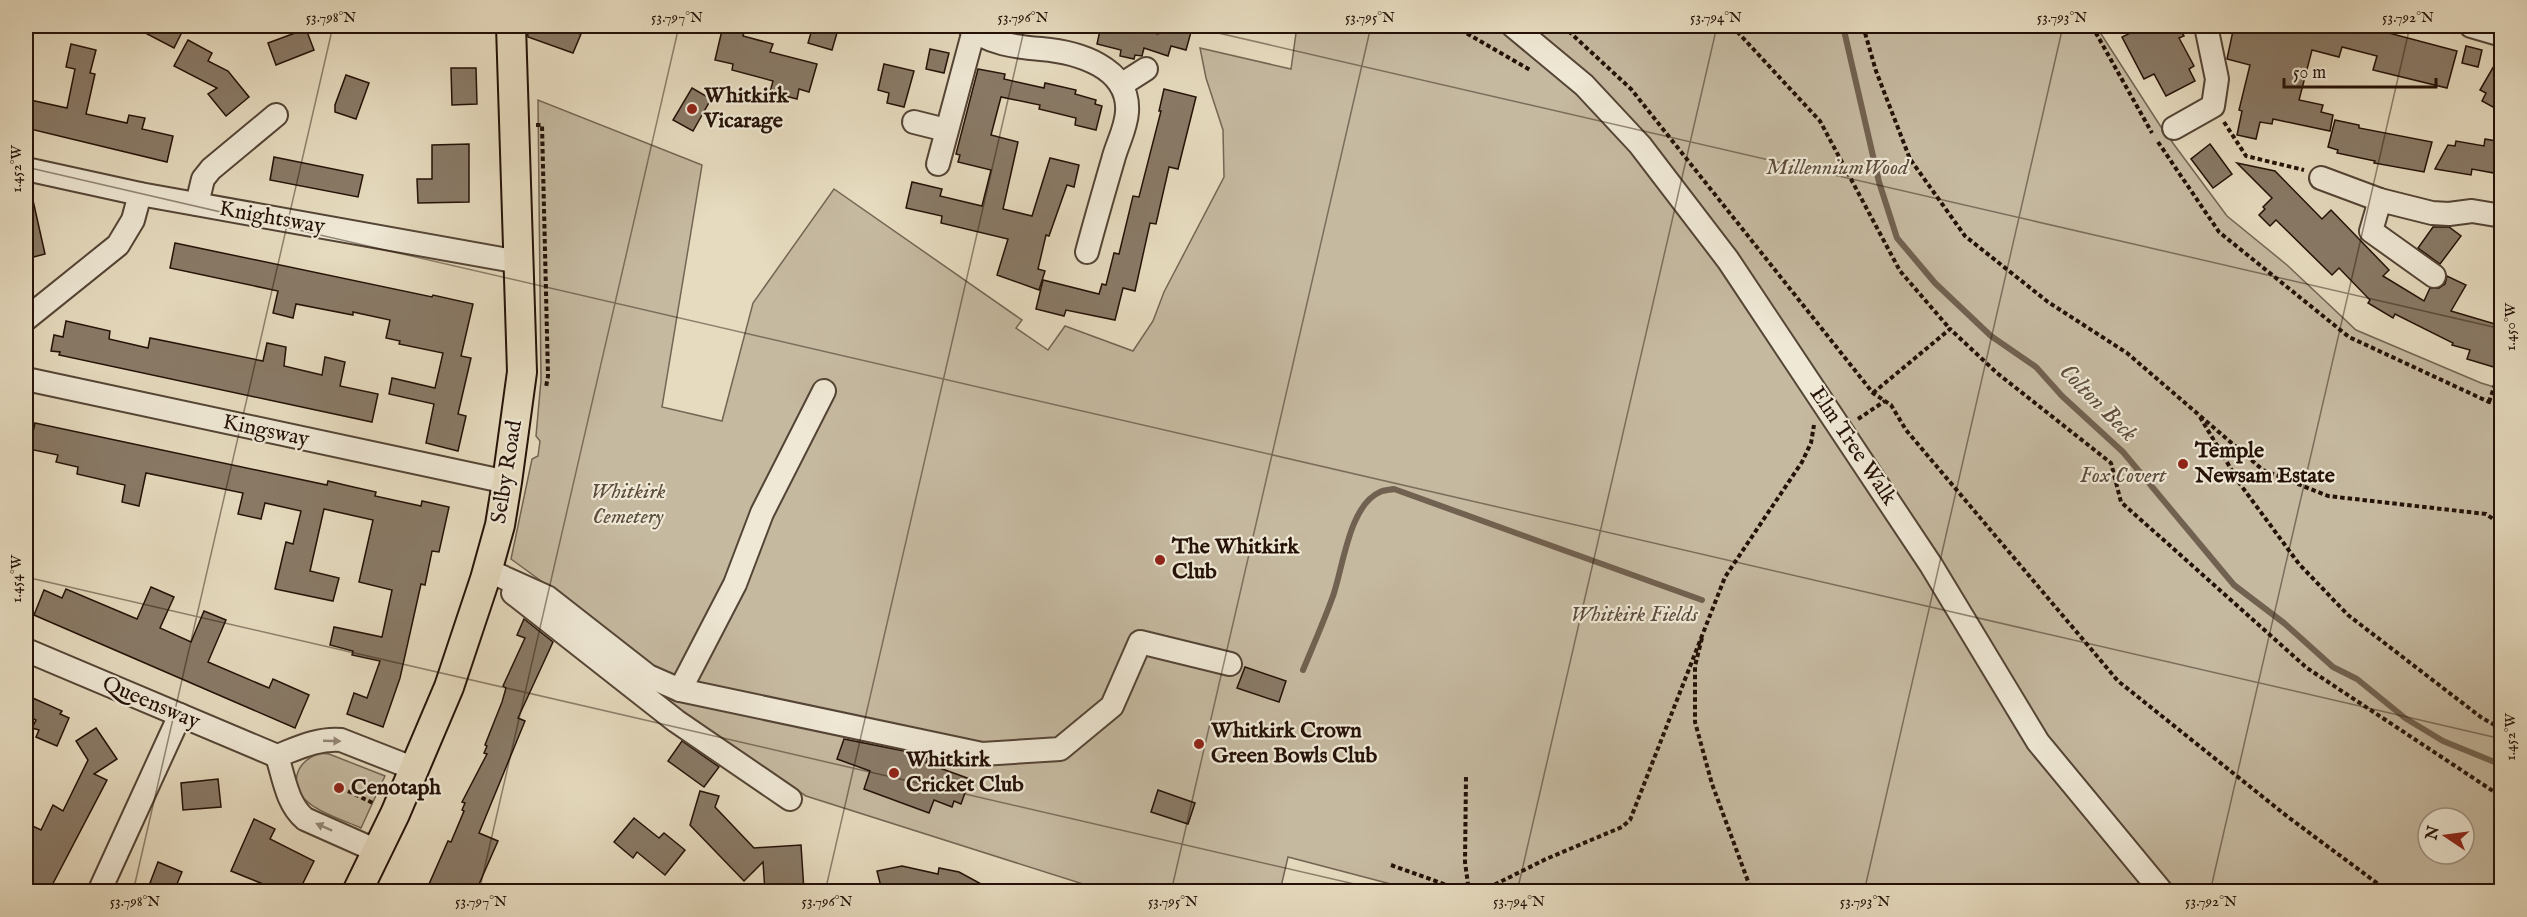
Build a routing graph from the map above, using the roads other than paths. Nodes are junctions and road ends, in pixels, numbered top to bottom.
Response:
1 (511, 26) edge
2 (1513, 26) edge
3 (2206, 26) edge
4 (2471, 26) edge
5 (972, 28) edge
6 (2502, 35) edge
7 (1146, 69) dead end
8 (1120, 85) junction
9 (276, 115) dead end
10 (914, 122) dead end
11 (2174, 128) dead end
12 (946, 130) junction
13 (938, 164) dead end
14 (26, 169) edge
15 (2321, 178) road end
16 (140, 194) junction
17 (2380, 200) junction
18 (197, 204) junction
19 (2502, 216) edge
20 (1087, 252) dead end
21 (519, 262) junction
22 (2434, 276) dead end
23 (26, 319) edge
24 (26, 379) edge
25 (824, 391) dead end
26 (507, 482) junction
27 (486, 575) junction
28 (26, 650) edge
29 (1230, 664) dead end
30 (680, 690) junction
31 (180, 715) junction
32 (277, 756) junction
33 (415, 769) junction
34 (790, 799) dead end
35 (377, 851) junction
36 (99, 891) edge
37 (357, 891) edge
38 (2162, 891) edge

1 - 21 main road, Selby Road
2 - 38 street, Elm Tree Walk
3 - 11 street
4 - 6 street
5 - 8 street
5 - 12 street
7 - 8 street
8 - 20 street
9 - 18 street
10 - 12 street
12 - 13 street
14 - 16 street, Knightsway
15 - 17 street
16 - 18 street, Knightsway
16 - 23 street
17 - 19 street
17 - 22 street
18 - 21 street, Knightsway
21 - 26 main road, Selby Road
24 - 26 street, Kingsway
25 - 30 street
26 - 27 main road, Selby Road
27 - 30 street
27 - 33 main road, Selby Road
27 - 34 street
28 - 31 street, Queensway
29 - 30 street
31 - 32 street, Queensway
31 - 36 street
32 -> 33 street
35 -> 32 street
33 - 35 main road, Selby Road
35 - 37 main road, Selby Road

